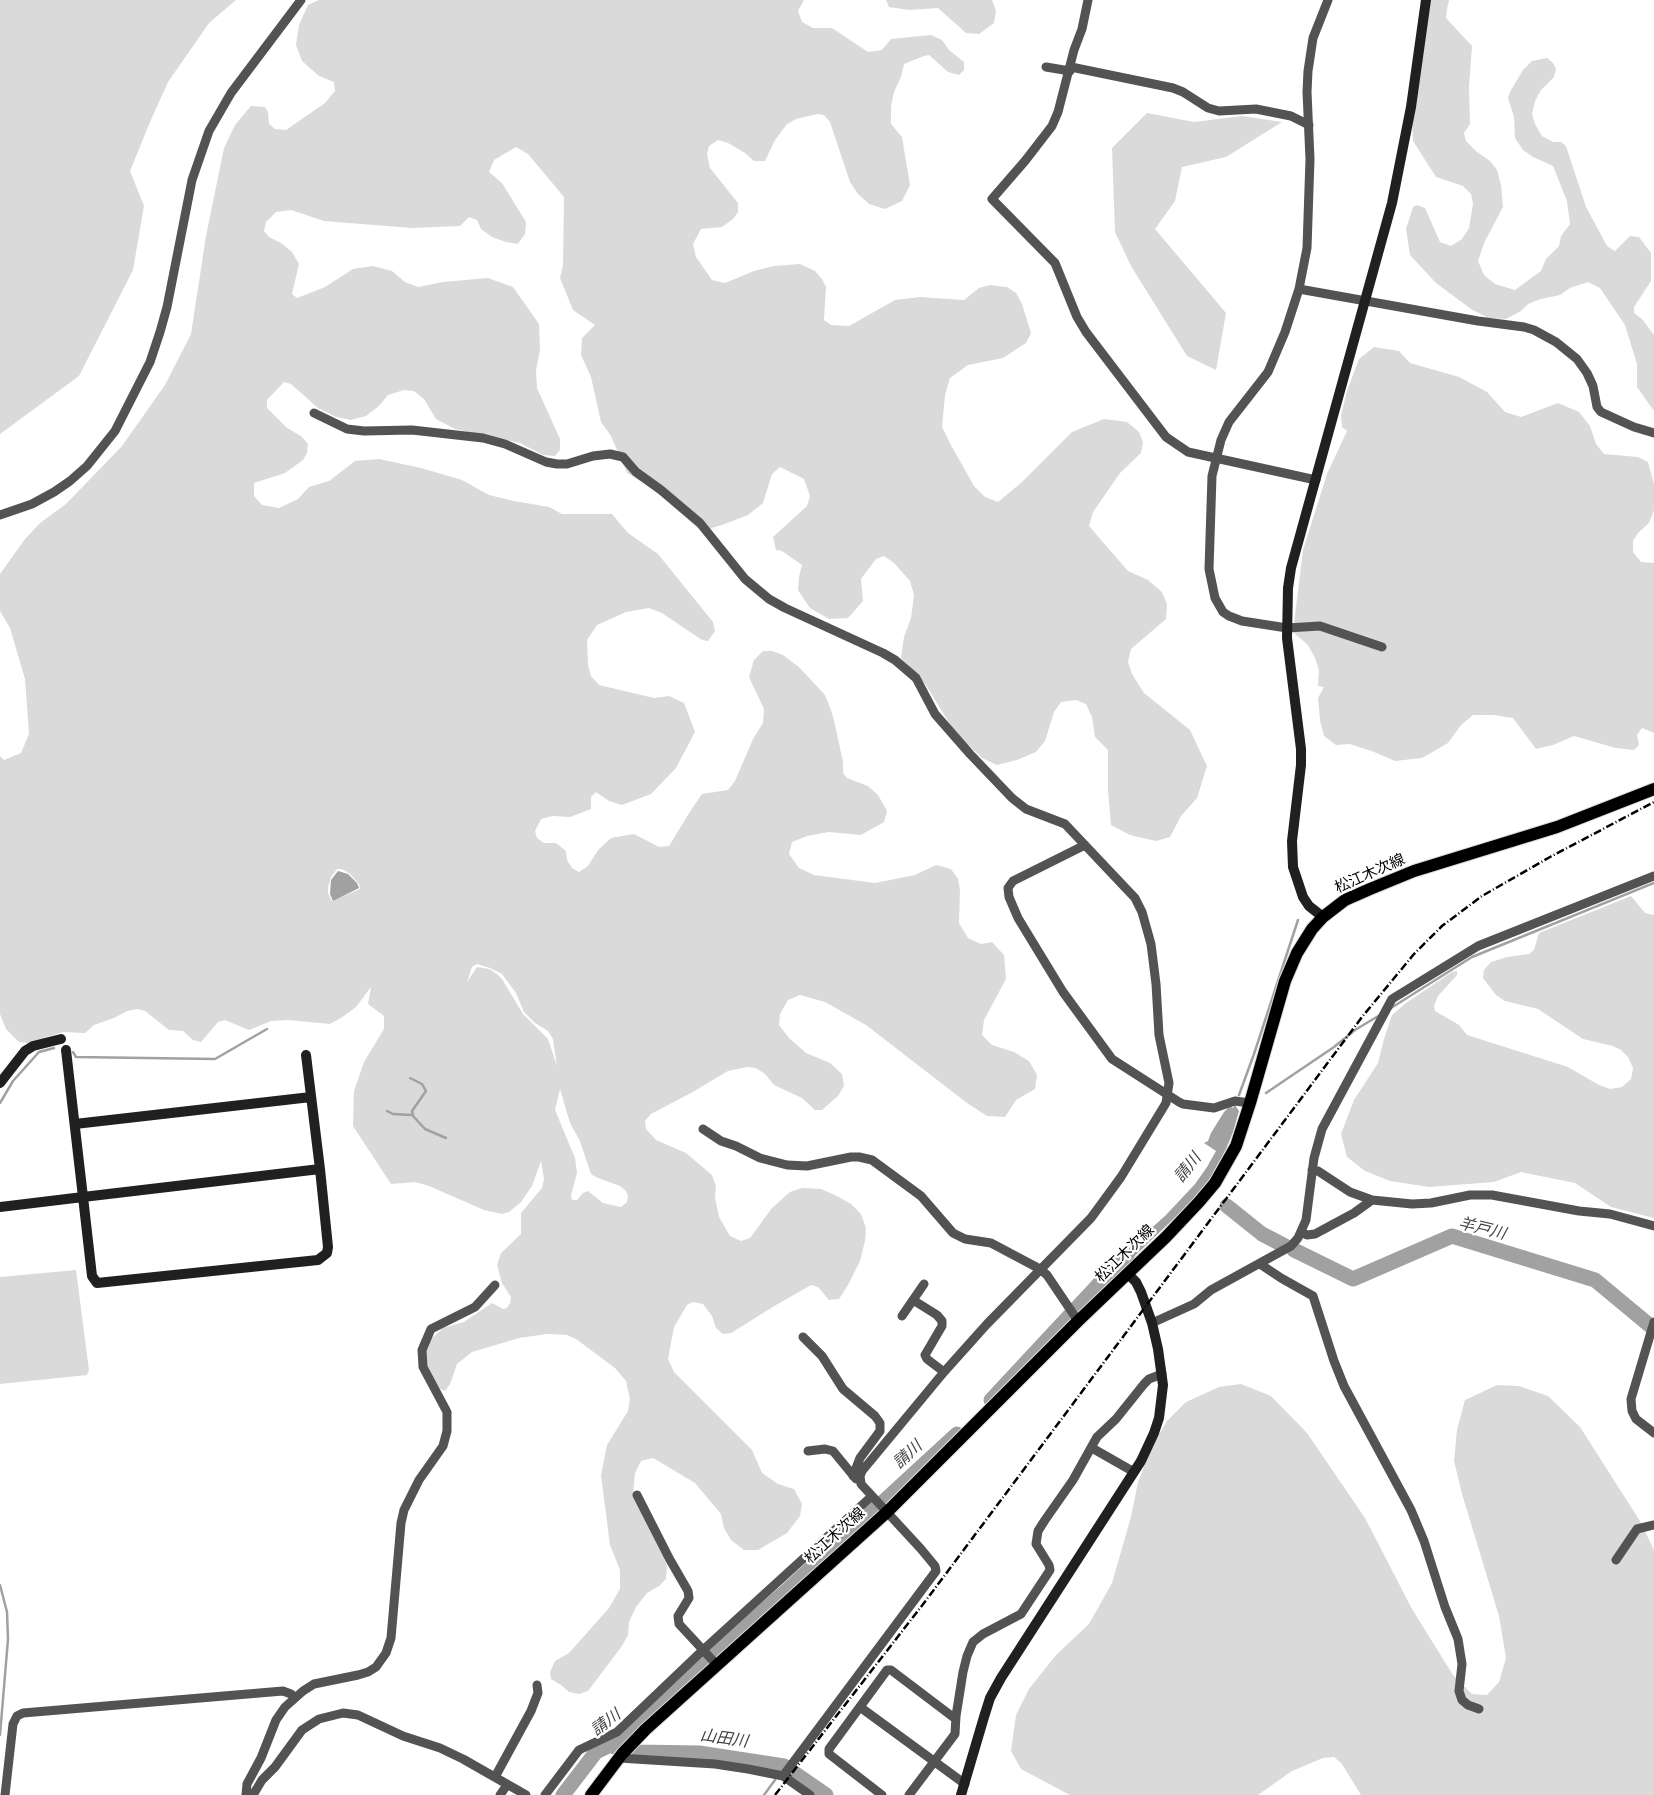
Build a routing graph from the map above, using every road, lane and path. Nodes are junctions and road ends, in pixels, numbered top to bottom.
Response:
1 (301, 0) edge
2 (1088, 0) edge
3 (1328, 0) edge
4 (1426, 0) edge
5 (1046, 67) dead end
6 (1070, 69) junction
7 (1308, 125) junction
8 (1299, 288) junction
9 (1365, 300) junction
10 (314, 413) dead end
11 (1654, 433) edge
12 (1215, 458) junction
13 (1316, 480) junction
14 (0, 515) edge
15 (1287, 628) junction
16 (1382, 647) dead end
17 (1654, 789) edge
18 (1085, 846) junction
19 (1654, 876) edge
20 (1323, 917) junction
21 (61, 1039) dead end
22 (66, 1050) dead end
23 (306, 1056) dead end
24 (0, 1084) edge
25 (1168, 1094) junction
26 (311, 1097) junction
27 (1250, 1103) junction
28 (75, 1124) junction
29 (703, 1129) dead end
30 (320, 1169) junction
31 (1312, 1170) junction
32 (83, 1197) junction
33 (1372, 1200) junction
34 (0, 1207) edge
35 (1654, 1226) edge
36 (1301, 1232) junction
37 (1260, 1264) junction
38 (1040, 1269) junction
39 (1128, 1274) junction
40 (924, 1284) dead end
41 (495, 1285) dead end
42 (913, 1300) junction
43 (902, 1316) dead end
44 (1076, 1319) junction
45 (1654, 1322) edge
46 (1152, 1324) junction
47 (804, 1337) dead end
48 (944, 1372) junction
49 (1162, 1374) junction
50 (1654, 1433) edge
51 (1092, 1448) junction
52 (808, 1451) dead end
53 (1134, 1472) junction
54 (854, 1476) junction
55 (861, 1484) junction
56 (637, 1495) dead end
57 (872, 1496) junction
58 (887, 1512) junction
59 (1654, 1524) edge
60 (1616, 1560) dead end
61 (704, 1650) junction
62 (715, 1663) junction
63 (537, 1686) dead end
64 (295, 1698) junction
65 (860, 1707) junction
66 (1479, 1709) dead end
67 (956, 1716) junction
68 (621, 1756) junction
69 (934, 1762) junction
70 (787, 1771) junction
71 (494, 1777) junction
72 (507, 1784) junction
73 (965, 1784) junction
74 (798, 1791) edge
75 (5, 1795) edge
76 (246, 1795) edge
77 (253, 1795) edge
78 (500, 1795) edge
79 (526, 1795) edge
80 (545, 1795) edge
81 (591, 1795) edge
82 (810, 1795) edge
83 (882, 1795) edge
84 (909, 1795) edge
85 (961, 1795) edge

1 - 14 street
2 - 6 street
3 - 7 street
4 - 9 street
5 - 6 street
6 - 7 street
6 - 12 street
7 - 8 street
8 - 9 street
8 - 12 street
9 - 11 street
9 - 13 street
10 - 18 street
12 - 13 street
12 - 15 street
13 - 15 street
15 - 16 street
15 - 20 street
17 - 20 main road, 松江木次線
18 - 25 street
18 - 25 street
19 - 31 street
20 - 27 main road, 松江木次線
21 - 24 street
22 - 28 street
23 - 26 street
25 - 27 street
25 - 38 street
26 - 28 street
26 - 30 street
27 - 39 main road, 松江木次線
28 - 32 street
29 - 38 street
30 - 32 street
30 - 32 street
31 - 33 street
31 - 36 street
32 - 34 street
33 - 35 street
33 - 36 street
36 - 37 street
37 - 46 street
37 - 66 street
38 - 44 street
38 - 48 street
39 - 44 main road, 松江木次線
39 - 46 street
40 - 42 street
41 - 64 street
42 - 43 street
42 - 48 street
44 - 58 main road, 松江木次線
45 - 50 street
46 - 49 street
47 - 54 street
48 - 55 street
49 - 51 street
49 - 53 street
51 - 53 street
51 - 67 street
52 - 54 street
53 - 73 street
54 - 55 street
55 - 57 street
56 - 61 street
57 - 58 street
57 - 61 street
58 - 62 main road, 松江木次線
58 - 70 street
59 - 60 street
61 - 62 street
61 - 80 street
62 - 68 main road, 松江木次線
63 - 71 street
64 - 75 street
64 - 76 street
65 - 67 street
65 - 69 street
65 - 83 street
67 - 69 street
68 - 70 street
68 - 81 main road, 松江木次線
69 - 73 street
69 - 84 street
70 - 74 street
71 - 72 street
71 - 77 street
72 - 78 street
72 - 79 street
73 - 85 street
74 - 82 street

